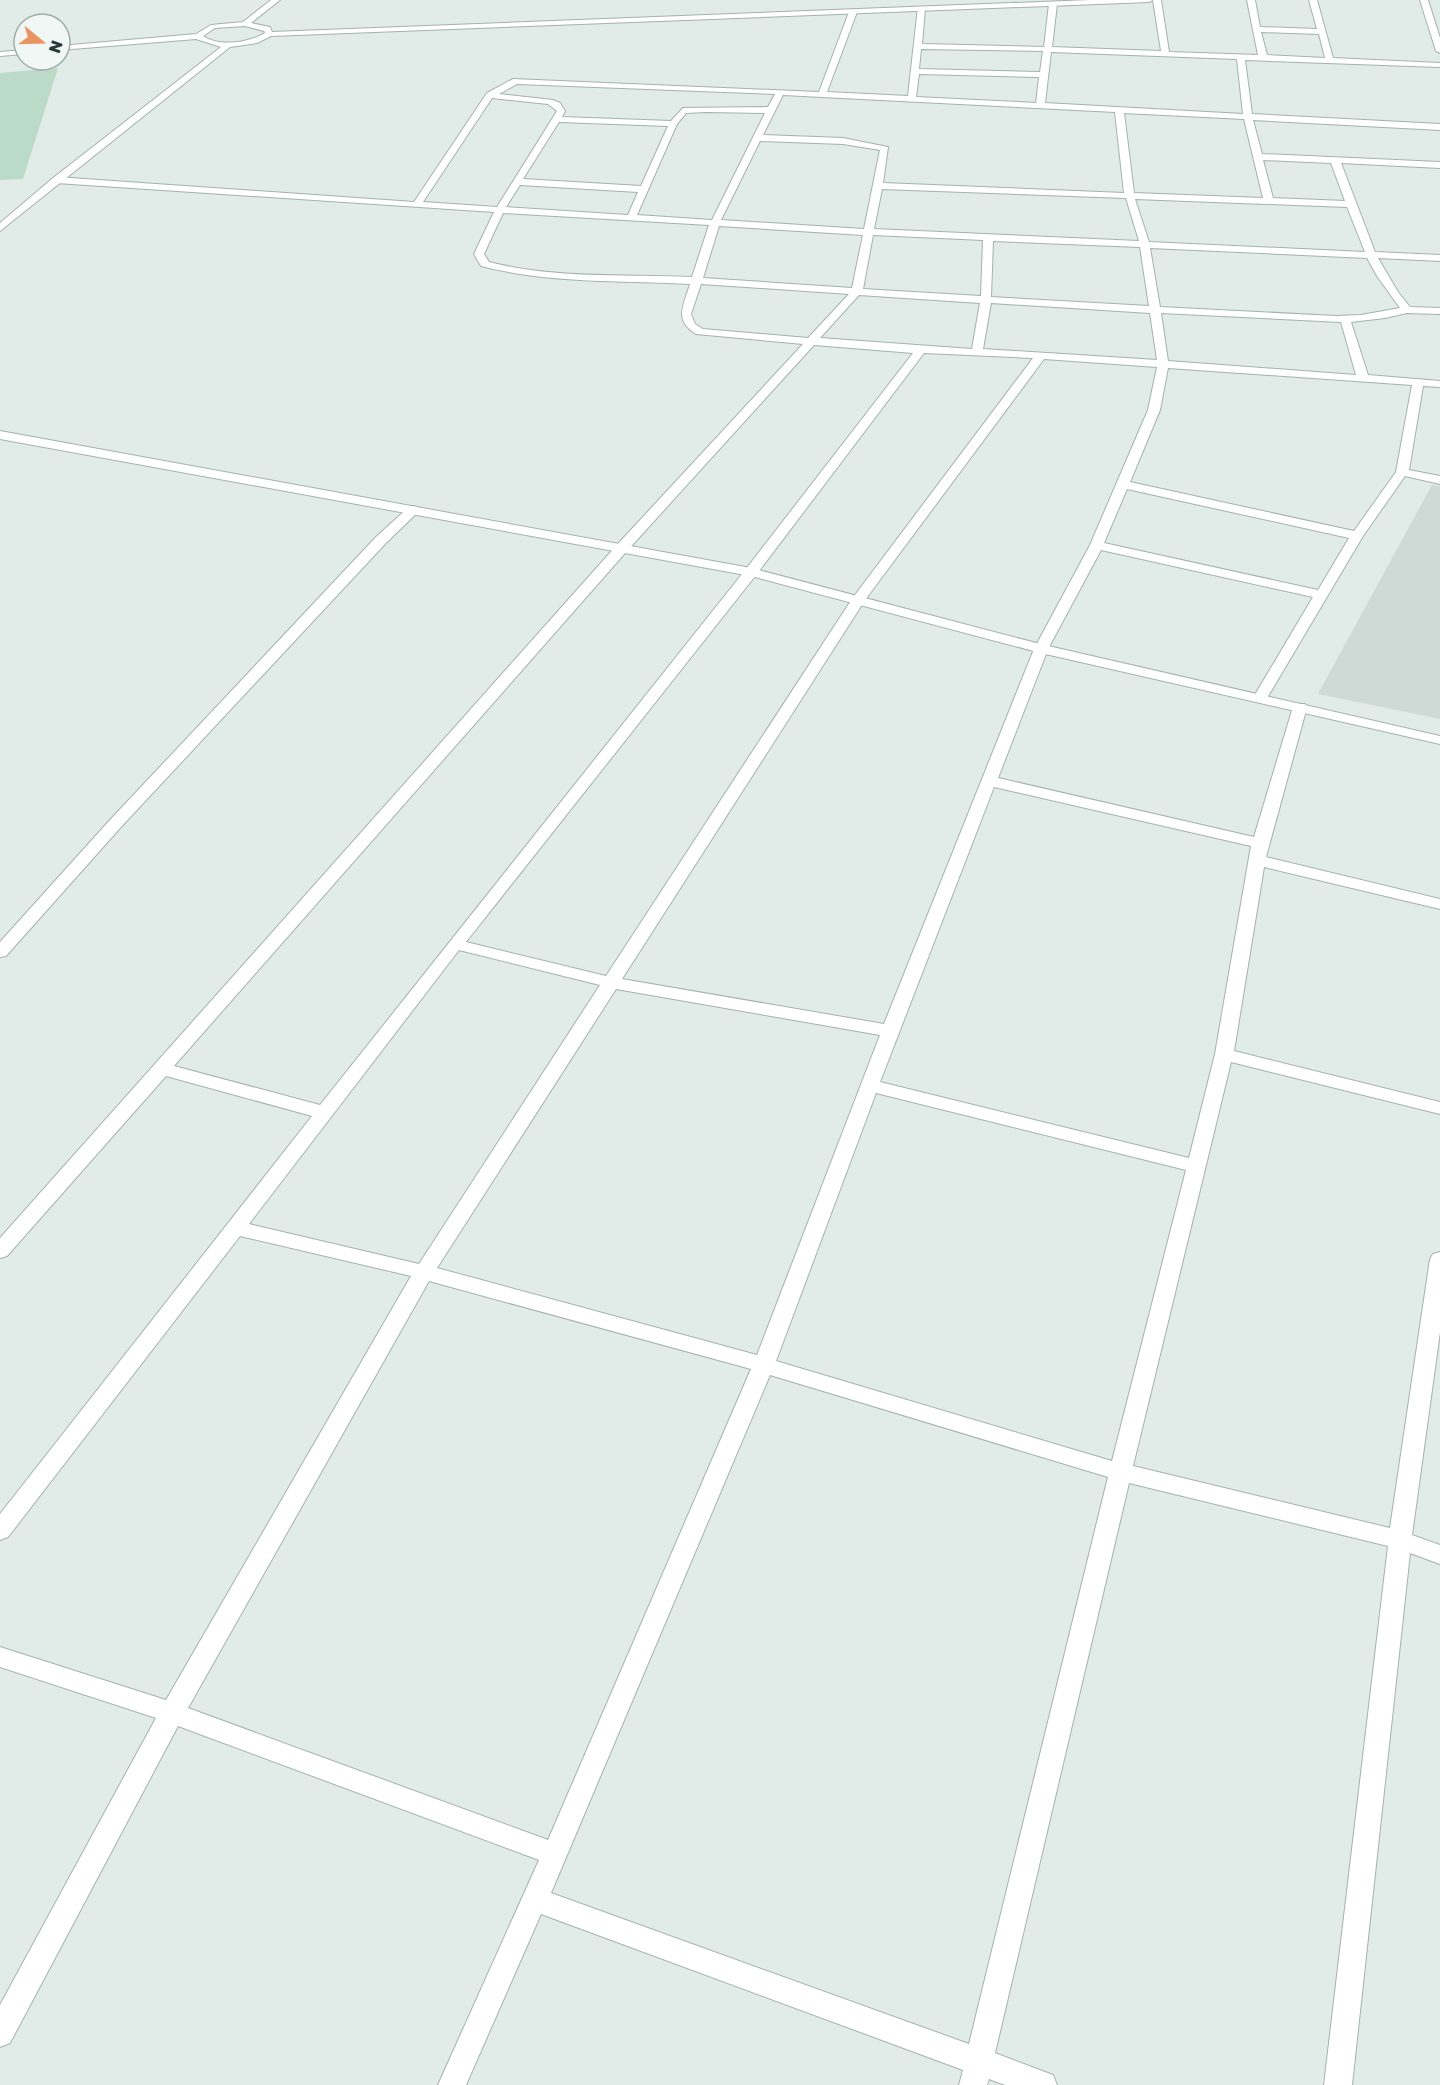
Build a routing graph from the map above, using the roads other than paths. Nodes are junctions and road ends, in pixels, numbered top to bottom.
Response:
1 (276, 0) edge
2 (1149, 0) edge
3 (1157, 0) edge
4 (1251, 0) edge
5 (1313, 0) edge
6 (1424, 0) edge
7 (1053, 4) junction
8 (921, 9) junction
9 (853, 12) junction
10 (245, 24) junction
11 (1257, 29) junction
12 (1322, 32) junction
13 (269, 34) junction
14 (198, 36) junction
15 (229, 44) junction
16 (917, 46) junction
17 (72, 47) edge
18 (1047, 49) junction
19 (1440, 51) edge
20 (1165, 54) junction
21 (1241, 57) junction
22 (1263, 58) junction
23 (1330, 61) junction
24 (1440, 65) edge
25 (915, 71) junction
26 (1044, 75) junction
27 (780, 92) junction
28 (490, 95) junction
29 (822, 95) junction
30 (912, 99) junction
31 (1040, 106) junction
32 (771, 110) junction
33 (1119, 111) junction
34 (1248, 117) junction
35 (556, 119) junction
36 (673, 124) junction
37 (1440, 127) edge
38 (757, 138) junction
39 (1258, 157) junction
40 (1335, 160) junction
41 (1440, 165) edge
42 (56, 180) junction
43 (518, 182) junction
44 (879, 186) junction
45 (644, 189) junction
46 (1129, 194) junction
47 (1269, 201) junction
48 (1351, 204) junction
49 (417, 205) junction
50 (500, 210) junction
51 (631, 218) junction
52 (715, 223) junction
53 (0, 228) edge
54 (870, 232) junction
55 (988, 238) junction
56 (1145, 245) junction
57 (1370, 255) junction
58 (1440, 258) edge
59 (696, 280) junction
60 (857, 291) junction
61 (986, 299) junction
62 (1155, 310) junction
63 (1407, 310) junction
64 (1440, 311) edge
65 (1345, 318) junction
66 (812, 342) junction
67 (921, 350) junction
68 (977, 352) junction
69 (1041, 355) junction
70 (1163, 364) junction
71 (1363, 378) junction
72 (1418, 382) junction
73 (1440, 384) edge
74 (0, 435) edge
75 (1402, 472) junction
76 (1440, 480) edge
77 (1124, 485) junction
78 (413, 510) junction
79 (1357, 536) junction
80 (1097, 545) junction
81 (621, 549) junction
82 (751, 572) junction
83 (1322, 595) junction
84 (859, 599) junction
85 (1041, 649) junction
86 (1260, 698) junction
87 (1300, 707) junction
88 (1440, 740) edge
89 (990, 781) junction
90 (1259, 851) junction
91 (1440, 904) edge
92 (455, 944) junction
93 (0, 952) edge
94 (612, 983) junction
95 (890, 1031) junction
96 (1224, 1054) junction
97 (163, 1070) junction
98 (869, 1085) junction
99 (1440, 1108) edge
100 (325, 1113) junction
101 (1196, 1166) junction
102 (237, 1228) junction
103 (0, 1251) edge
104 (1440, 1259) edge
105 (424, 1272) junction
106 (764, 1365) junction
107 (1120, 1472) junction
108 (0, 1531) edge
109 (1400, 1540) junction
110 (1440, 1555) edge
111 (0, 1657) edge
112 (172, 1713) junction
113 (555, 1854) junction
114 (533, 1899) junction
115 (0, 2033) edge
116 (976, 2074) edge
117 (452, 2085) edge
118 (1043, 2085) edge
119 (1338, 2085) edge

1 - 10 street
2 - 7 street
3 - 20 street
4 - 11 street
5 - 12 street
6 - 19 street
7 - 8 street
7 - 18 street
8 - 9 street
8 - 16 street
9 - 13 street
9 - 29 street
10 - 13 street
10 - 14 street
11 - 12 street
11 - 22 street
12 - 23 street
13 - 15 street
14 - 15 street
14 - 17 street
15 - 42 street
16 - 18 street
16 - 25 street
18 - 20 street
18 - 26 street
20 - 21 street
21 - 22 street
21 - 34 street
22 - 23 street
23 - 24 street
25 - 26 street
25 - 30 street
26 - 31 street
27 - 28 street
27 - 29 street
27 - 32 street
28 - 35 street
28 - 49 street
29 - 30 street
30 - 31 street
31 - 33 street
32 - 36 street
32 - 38 street
33 - 34 street
33 - 46 street
34 - 37 street
34 - 39 street
35 - 36 street
35 - 43 street
36 - 45 street
38 - 44 street
38 - 52 street
39 - 40 street
39 - 47 street
40 - 41 street
40 - 48 street
42 - 49 street
42 - 53 street
43 - 45 street
43 - 50 street
44 - 46 street
44 - 54 street
45 - 51 street
46 - 47 street
46 - 56 street
47 - 48 street
48 - 57 street
49 - 50 street
50 - 51 street
50 - 59 street
51 - 52 street
52 - 54 street
52 - 59 street
54 - 55 street
54 - 60 street
55 - 56 street
55 - 61 street
56 - 57 street
56 - 62 street
57 - 58 street
57 - 63 street
59 - 60 street
59 - 66 street
60 - 61 street
60 - 66 street
61 - 62 street
61 - 68 street
62 - 65 street
62 - 70 street
63 - 64 street
63 - 65 street
65 - 71 street
66 - 67 street
66 - 81 street
67 - 68 street
67 - 82 street
68 - 69 street
69 - 70 street
69 - 84 street
70 - 71 street
70 - 77 street
71 - 72 street
72 - 73 street
72 - 75 street
74 - 78 street
75 - 76 street
75 - 79 street
77 - 79 street
77 - 80 street
78 - 81 street
78 - 93 street
79 - 83 street
80 - 83 street
80 - 85 street
81 - 82 street
81 - 97 street
82 - 84 street
82 - 92 street
83 - 86 street
84 - 85 street
84 - 94 street
85 - 86 street
85 - 89 street
86 - 87 street
87 - 88 street
87 - 90 street
89 - 90 street
89 - 95 street
90 - 91 street
90 - 96 street
92 - 94 street
92 - 100 street
94 - 95 street
94 - 105 street
95 - 98 street
96 - 99 street
96 - 101 street
97 - 100 street
97 - 103 street
98 - 101 street
98 - 106 street
100 - 102 street
101 - 107 street
102 - 105 street
102 - 108 street
104 - 109 street
105 - 106 street
105 - 112 street
106 - 107 street
106 - 113 street
107 - 109 street
107 - 116 street
109 - 110 street
109 - 119 street
111 - 112 street
112 - 113 street
112 - 115 street
113 - 114 street
114 - 116 street
114 - 117 street
116 - 118 street

